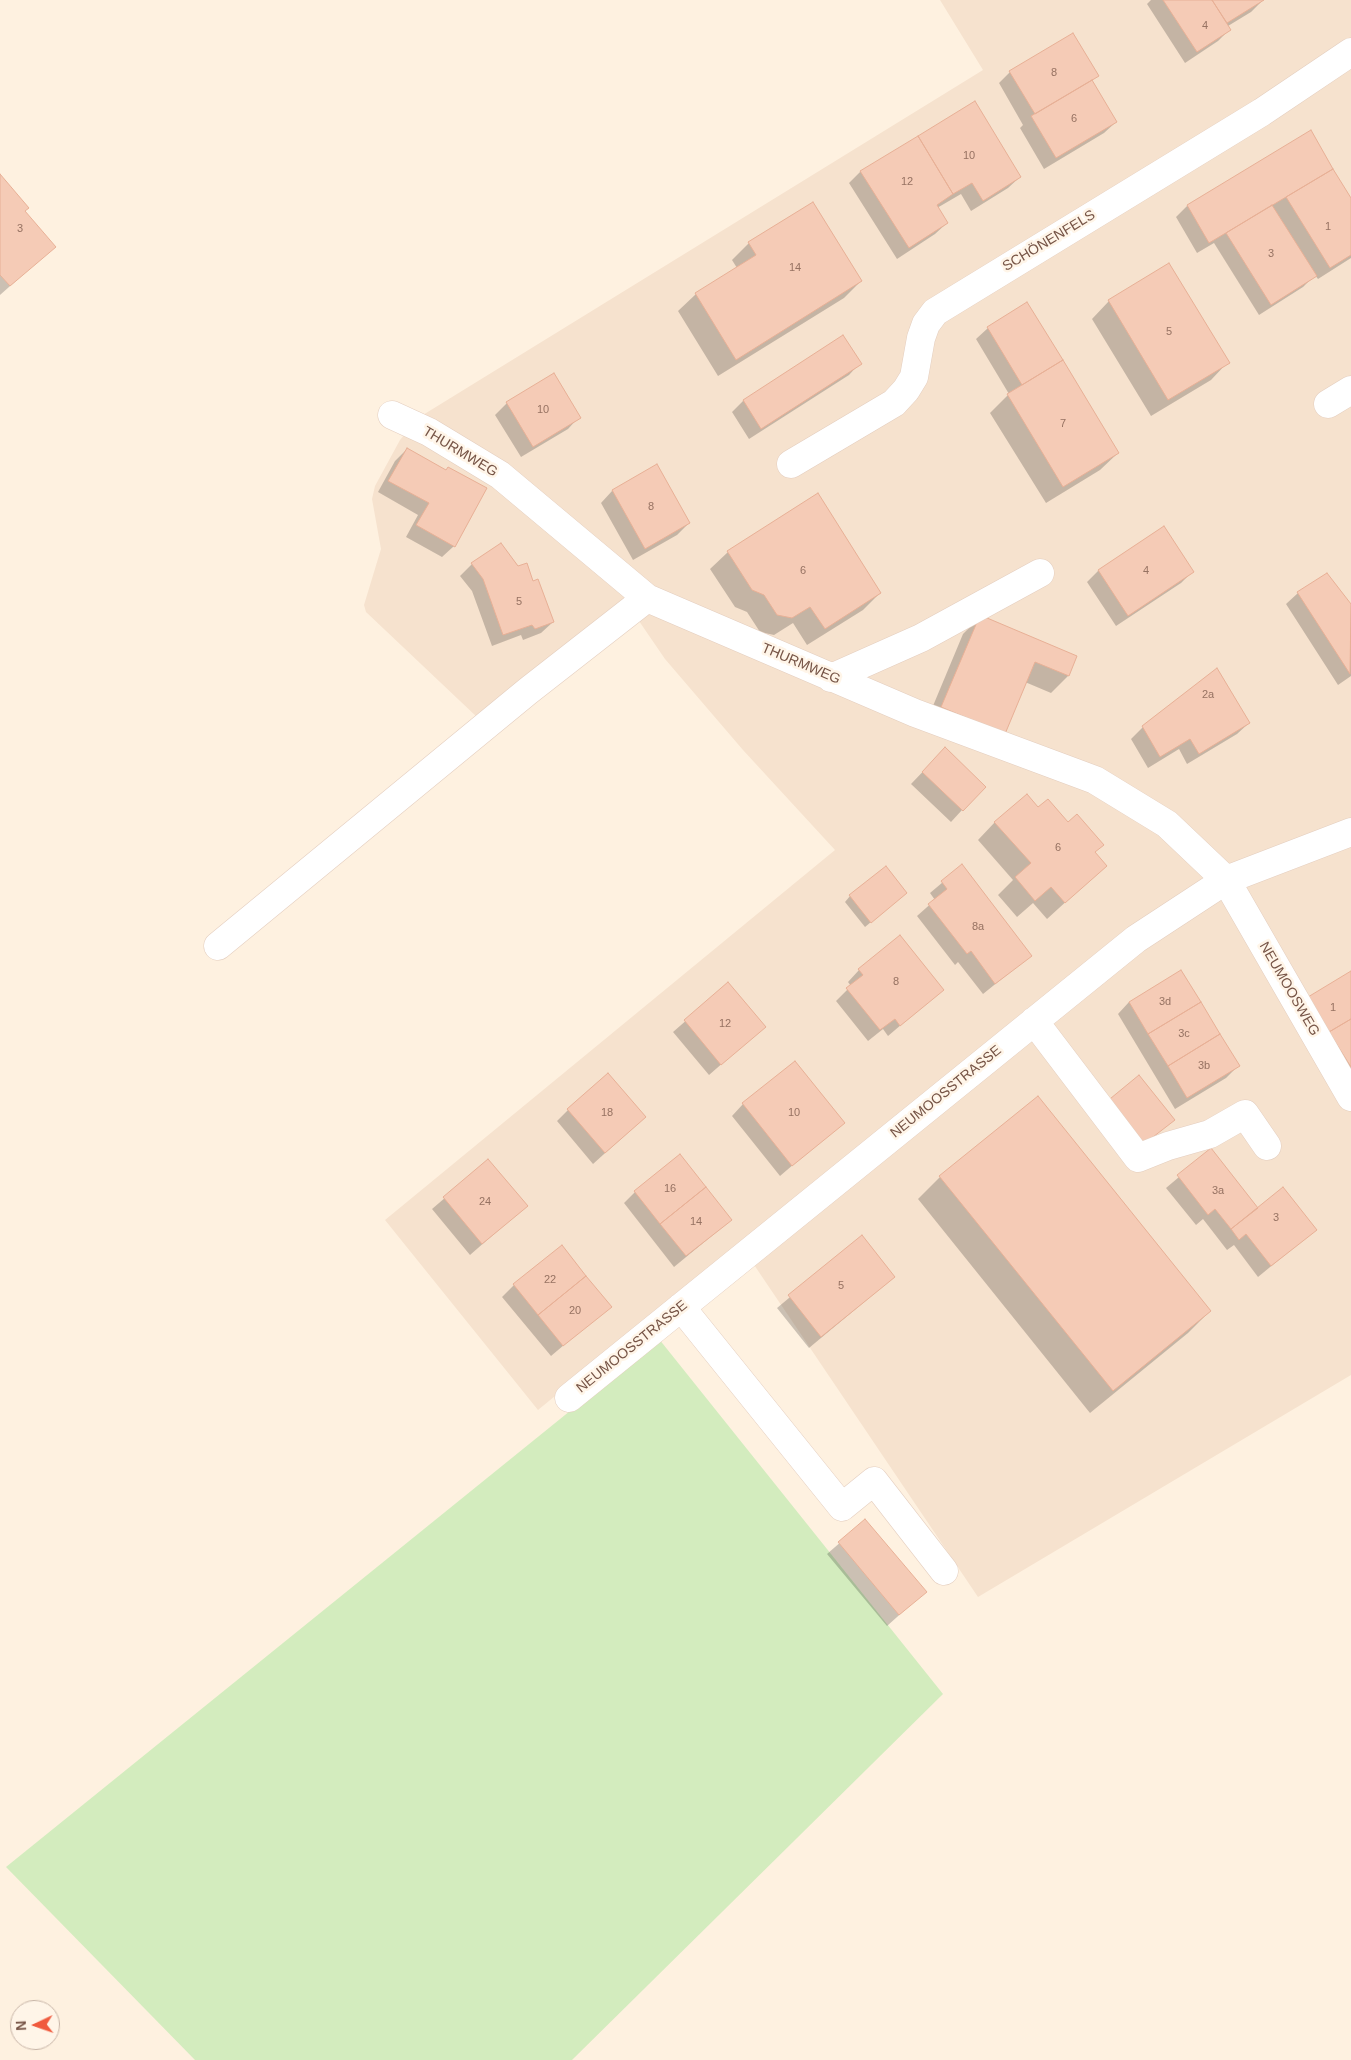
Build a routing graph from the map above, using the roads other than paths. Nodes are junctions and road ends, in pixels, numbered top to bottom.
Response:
1 (1351, 52) edge
2 (1351, 390) edge
3 (1328, 404) dead end
4 (392, 415) dead end
5 (791, 464) dead end
6 (1040, 573) dead end
7 (647, 598) junction
8 (831, 678) junction
9 (1351, 832) edge
10 (1226, 880) junction
11 (218, 946) dead end
12 (1034, 1021) junction
13 (1351, 1097) edge
14 (1267, 1146) dead end
15 (681, 1307) junction
16 (569, 1398) dead end
17 (944, 1571) dead end

1 - 5 street, SCHÖNENFELS
2 - 3 street
4 - 7 street, THURMWEG
6 - 8 street
7 - 8 street, THURMWEG
7 - 11 street
8 - 10 street, THURMWEG
9 - 10 street, NEUMOOSSTRASSE
10 - 12 street, NEUMOOSSTRASSE
10 - 13 street, NEUMOOSWEG
12 - 14 street
12 - 15 street, NEUMOOSSTRASSE
15 - 16 street, NEUMOOSSTRASSE
15 - 17 street

